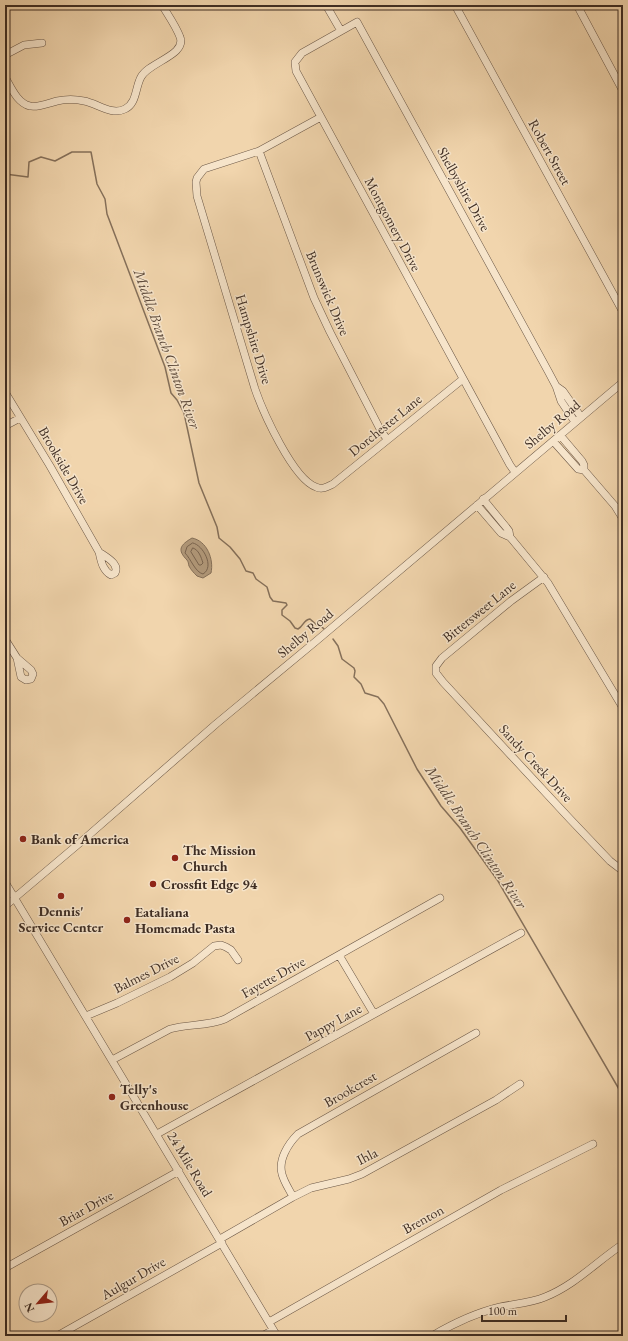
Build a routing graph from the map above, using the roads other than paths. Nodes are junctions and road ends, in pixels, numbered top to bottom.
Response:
1 (162, 5) edge
2 (326, 5) edge
3 (455, 5) edge
4 (577, 5) edge
5 (341, 31) junction
6 (42, 43) dead end
7 (5, 55) edge
8 (5, 77) edge
9 (623, 91) edge
10 (321, 117) junction
11 (259, 151) junction
12 (623, 312) edge
13 (463, 380) junction
14 (623, 382) edge
15 (5, 392) edge
16 (20, 418) junction
17 (578, 419) junction
18 (5, 426) edge
19 (560, 435) junction
20 (387, 439) junction
21 (553, 441) junction
22 (584, 470) junction
23 (515, 472) junction
24 (322, 488) joint
25 (483, 499) junction
26 (623, 502) edge
27 (476, 505) junction
28 (615, 506) junction
29 (623, 519) edge
30 (510, 537) junction
31 (99, 552) dead end
32 (544, 577) junction
33 (5, 639) edge
34 (17, 658) dead end
35 (435, 669) joint
36 (623, 708) edge
37 (623, 870) edge
38 (5, 882) edge
39 (15, 898) junction
40 (440, 898) dead end
41 (5, 906) edge
42 (521, 933) dead end
43 (340, 954) junction
44 (238, 960) dead end
45 (374, 1014) junction
46 (86, 1016) junction
47 (476, 1033) dead end
48 (112, 1060) junction
49 (520, 1084) dead end
50 (157, 1134) junction
51 (593, 1144) dead end
52 (179, 1171) junction
53 (293, 1197) junction
54 (221, 1241) junction
55 (623, 1244) edge
56 (5, 1268) edge
57 (269, 1322) junction
58 (275, 1333) edge
59 (57, 1336) edge
60 (262, 1336) edge
61 (432, 1336) edge

1 - 8 street
2 - 5 street
3 - 12 street, Robert Street
4 - 9 street
5 - 10 street, Montgomery Drive
5 - 17 street, Shelbyshire Drive
6 - 7 street
10 - 11 street
10 - 13 street, Montgomery Drive
11 - 20 street, Brunswick Drive
11 - 24 street, Hampshire Drive
13 - 20 street, Dorchester Lane
13 - 23 street, Montgomery Drive
14 - 17 street, Shelby Road
15 - 16 street, Brookside Drive
16 - 18 street
16 - 31 street, Brookside Drive
17 - 19 street, Shelby Road
19 - 21 street, Shelby Road
19 - 22 street
20 - 24 street, Dorchester Lane
21 - 22 street
21 - 23 street, Shelby Road
22 - 28 street
23 - 25 street, Shelby Road
25 - 27 street, Shelby Road
25 - 30 street
26 - 28 street
27 - 30 street
27 - 39 street, Shelby Road
28 - 29 street
30 - 32 street
32 - 35 street, Bittersweet Lane
32 - 36 street
33 - 34 street
35 - 37 street, Sandy Creek Drive
38 - 39 street, 24 Mile Road
39 - 41 street, Shelby Road
39 - 46 street, 24 Mile Road
40 - 43 street, Fayette Drive
42 - 45 street, Pappy Lane
43 - 45 street
43 - 48 street, Fayette Drive
44 - 46 street, Balmes Drive
45 - 50 street, Pappy Lane
46 - 48 street, 24 Mile Road
47 - 53 street, Brookcrest
48 - 50 street, 24 Mile Road
49 - 53 street, Ihla
50 - 52 street, 24 Mile Road
51 - 57 street, Brenton
52 - 54 street, 24 Mile Road
52 - 56 street, Briar Drive
53 - 54 street, Ihla
54 - 57 street, 24 Mile Road
54 - 59 street, Aulgur Drive
55 - 61 street
57 - 58 street, 24 Mile Road
58 - 60 street

